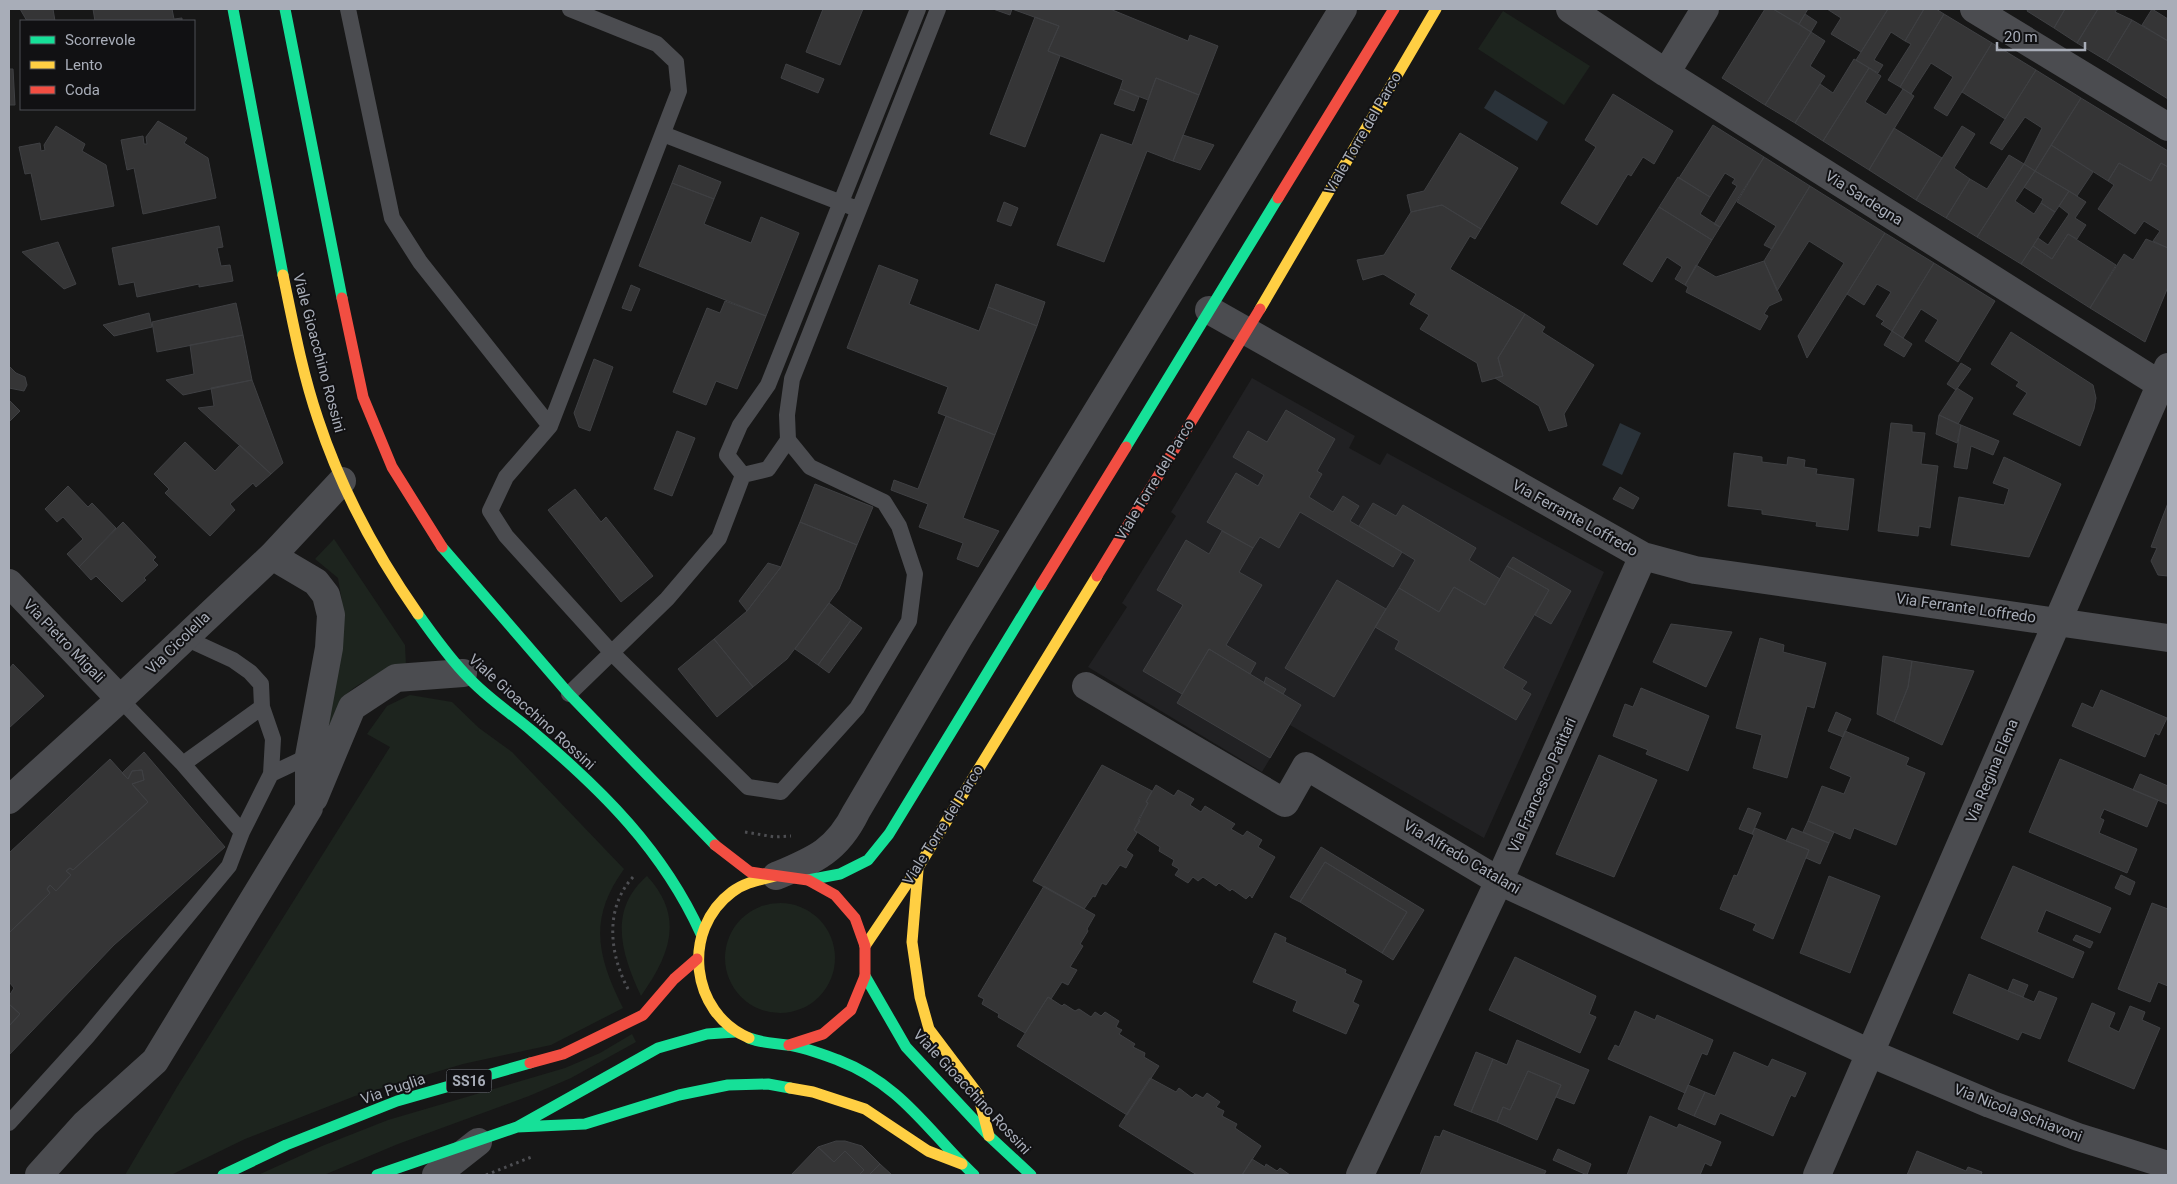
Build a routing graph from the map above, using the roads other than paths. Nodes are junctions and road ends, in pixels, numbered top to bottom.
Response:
1 (233, 9) edge
2 (285, 9) edge
3 (348, 9) edge
4 (570, 9) edge
5 (918, 9) edge
6 (938, 9) edge
7 (1342, 9) edge
8 (1394, 9) edge
9 (1436, 9) edge
10 (1570, 9) edge
11 (1705, 9) edge
12 (1974, 9) edge
13 (1666, 73) junction
14 (2168, 127) edge
15 (663, 134) junction
16 (842, 203) junction
17 (858, 209) junction
18 (1209, 310) junction
19 (1246, 333) junction
20 (2164, 376) edge
21 (550, 426) junction
22 (788, 440) junction
23 (743, 475) junction
24 (342, 481) junction
25 (272, 556) junction
26 (1643, 556) junction
27 (9, 582) edge
28 (2057, 622) junction
29 (183, 637) junction
30 (2168, 638) edge
31 (612, 653) junction
32 (463, 673) junction
33 (1086, 686) dead end
34 (569, 694) junction
35 (120, 699) junction
36 (262, 707) junction
37 (309, 756) junction
38 (183, 764) junction
39 (271, 774) junction
40 (9, 800) edge
41 (309, 808) junction
42 (242, 832) junction
43 (918, 866) junction
44 (776, 876) junction
45 (808, 880) junction
46 (1500, 881) junction
47 (701, 934) junction
48 (865, 946) junction
49 (697, 959) junction
50 (865, 976) junction
51 (735, 1032) junction
52 (789, 1045) junction
53 (1870, 1053) junction
54 (9, 1123) edge
55 (517, 1127) junction
56 (989, 1136) junction
57 (480, 1141) junction
58 (2164, 1163) edge
59 (962, 1164) junction
60 (39, 1175) edge
61 (223, 1175) edge
62 (377, 1175) edge
63 (436, 1175) edge
64 (974, 1175) edge
65 (1032, 1175) edge
66 (1360, 1175) edge
67 (1817, 1175) edge

1 - 24 main road, Viale Gioacchino Rossini
2 - 34 main road, Viale Gioacchino Rossini
3 - 21 lane
4 - 15 lane
5 - 16 lane
6 - 17 lane
7 - 44 street
8 - 18 main road
9 - 19 main road, Viale Torre del Parco
10 - 13 street, Via Sardegna
11 - 13 street
12 - 14 street
13 - 20 street, Via Sardegna
15 - 16 lane
15 - 21 lane
16 - 17 lane
16 - 23 lane
17 - 22 lane
18 - 19 street, Via Ferrante Loffredo
18 - 45 main road
19 - 26 street, Via Ferrante Loffredo
19 - 43 main road, Viale Torre del Parco
20 - 28 street, Via Regina Elena
21 - 31 lane
22 - 23 lane
22 - 31 lane
23 - 31 lane
24 - 25 street, Via Cicolella
24 - 32 main road, Viale Gioacchino Rossini
25 - 29 street, Via Cicolella
25 - 37 street
26 - 28 street, Via Ferrante Loffredo
26 - 46 street, Via Francesco Patitari
27 - 35 street, Via Pietro Migali
28 - 30 street, Via Ferrante Loffredo
28 - 53 street, Via Regina Elena
29 - 35 street, Via Cicolella
29 - 36 lane
31 - 34 lane
32 - 41 street
32 - 47 main road, Viale Gioacchino Rossini
33 - 46 street, Via Alfredo Catalani
34 - 44 main road, Viale Gioacchino Rossini
35 - 38 lane
35 - 40 street, Via Cicolella
36 - 38 lane
36 - 39 lane
37 - 39 lane
37 - 41 street
38 - 42 lane
39 - 42 lane
41 - 60 street
42 - 54 lane
43 - 48 main road, Viale Torre del Parco
43 - 56 main road
44 - 45 main road, Viale Gioacchino Rossini
44 - 47 main road, Viale Gioacchino Rossini
45 - 48 main road, Viale Gioacchino Rossini
46 - 53 street, Via Alfredo Catalani
46 - 66 street, Via Francesco Patitari
47 - 49 main road, Viale Gioacchino Rossini
48 - 50 main road, Viale Gioacchino Rossini
49 - 51 main road, Viale Gioacchino Rossini
49 - 61 main road, Via Puglia / SS16
50 - 52 main road, Viale Gioacchino Rossini
50 - 56 main road, Viale Gioacchino Rossini
51 - 52 main road, Viale Gioacchino Rossini
51 - 55 main road
52 - 59 main road, Viale Gioacchino Rossini
53 - 58 street, Via Nicola Schiavoni
53 - 67 street, Via Regina Elena
55 - 57 main road
55 - 59 main road
56 - 65 main road, Viale Gioacchino Rossini
57 - 62 main road
57 - 63 street
59 - 64 main road, Viale Gioacchino Rossini

